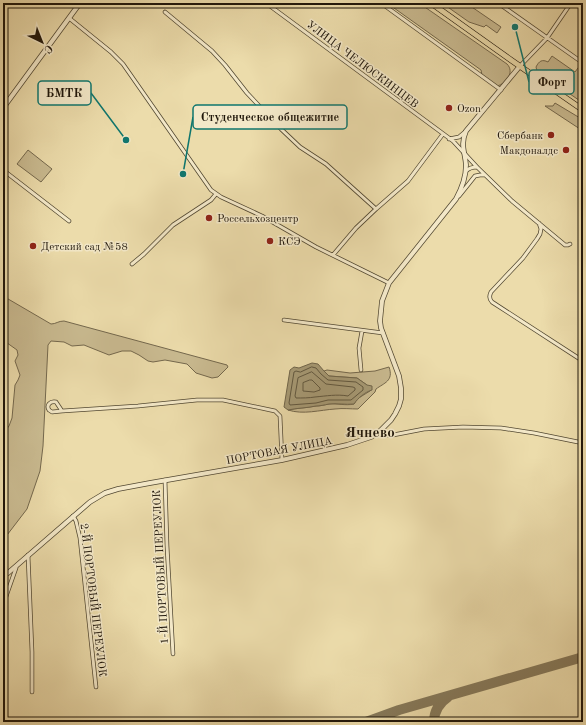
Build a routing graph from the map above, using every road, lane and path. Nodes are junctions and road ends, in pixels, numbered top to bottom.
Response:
1 (80, 3) edge
2 (266, 3) edge
3 (381, 3) edge
4 (431, 3) edge
5 (498, 3) edge
6 (571, 3) edge
7 (165, 12) dead end
8 (69, 18) junction
9 (547, 38) junction
10 (583, 63) edge
11 (520, 66) junction
12 (501, 90) junction
13 (3, 108) edge
14 (583, 110) edge
15 (466, 131) junction
16 (443, 134) junction
17 (449, 139) junction
18 (463, 140) junction
19 (453, 141) junction
20 (465, 155) junction
21 (477, 167) junction
22 (3, 170) edge
23 (466, 171) junction
24 (485, 176) junction
25 (216, 194) junction
26 (456, 199) junction
27 (376, 209) junction
28 (69, 221) dead end
29 (539, 223) junction
30 (570, 244) dead end
31 (333, 255) junction
32 (132, 264) dead end
33 (389, 283) junction
34 (284, 320) dead end
35 (362, 331) junction
36 (383, 334) junction
37 (583, 361) edge
38 (361, 370) dead end
39 (62, 412) junction
40 (380, 431) junction
41 (583, 444) edge
42 (282, 460) junction
43 (165, 480) junction
44 (73, 516) junction
45 (28, 555) junction
46 (16, 566) junction
47 (3, 576) edge
48 (3, 605) edge
49 (173, 654) dead end
50 (96, 687) dead end
51 (32, 692) dead end

1 - 8 street
2 - 16 street, УЛИЦА ЧЕЛЮСКИНЦЕВ
3 - 12 street
4 - 11 main road
5 - 9 street
6 - 9 street
7 - 27 street
8 - 13 street
8 - 25 street
9 - 10 street
9 - 11 street
11 - 12 street
11 - 14 main road
12 - 15 street
15 - 17 street
15 - 18 street
16 - 17 street, УЛИЦА ЧЕЛЮСКИНЦЕВ
16 - 27 street
17 - 19 street, УЛИЦА ЧЕЛЮСКИНЦЕВ
18 - 19 street
18 - 20 street
19 - 20 street
20 - 21 street
20 - 23 street
21 - 23 street
21 - 24 street
22 - 28 street
23 - 26 street
24 - 26 street
24 - 29 street
25 - 31 street
25 - 32 street
26 - 33 street
27 - 31 street
29 - 30 street
29 - 37 street
31 - 33 street
33 - 36 street
34 - 35 street
35 - 36 street
35 - 38 street
36 - 40 street
39 - 39 street
39 - 42 street
40 - 41 street
40 - 42 street, ПОРТОВАЯ УЛИЦА
42 - 43 street, ПОРТОВАЯ УЛИЦА
43 - 44 street, ПОРТОВАЯ УЛИЦА
43 - 49 street, 1-Й ПОРТОВЫЙ ПЕРЕУЛОК
44 - 45 street, ПОРТОВАЯ УЛИЦА
44 - 50 street, 2-Й ПОРТОВЫЙ ПЕРЕУЛОК
45 - 46 street, ПОРТОВАЯ УЛИЦА
45 - 51 street
46 - 47 street, ПОРТОВАЯ УЛИЦА
46 - 48 street

